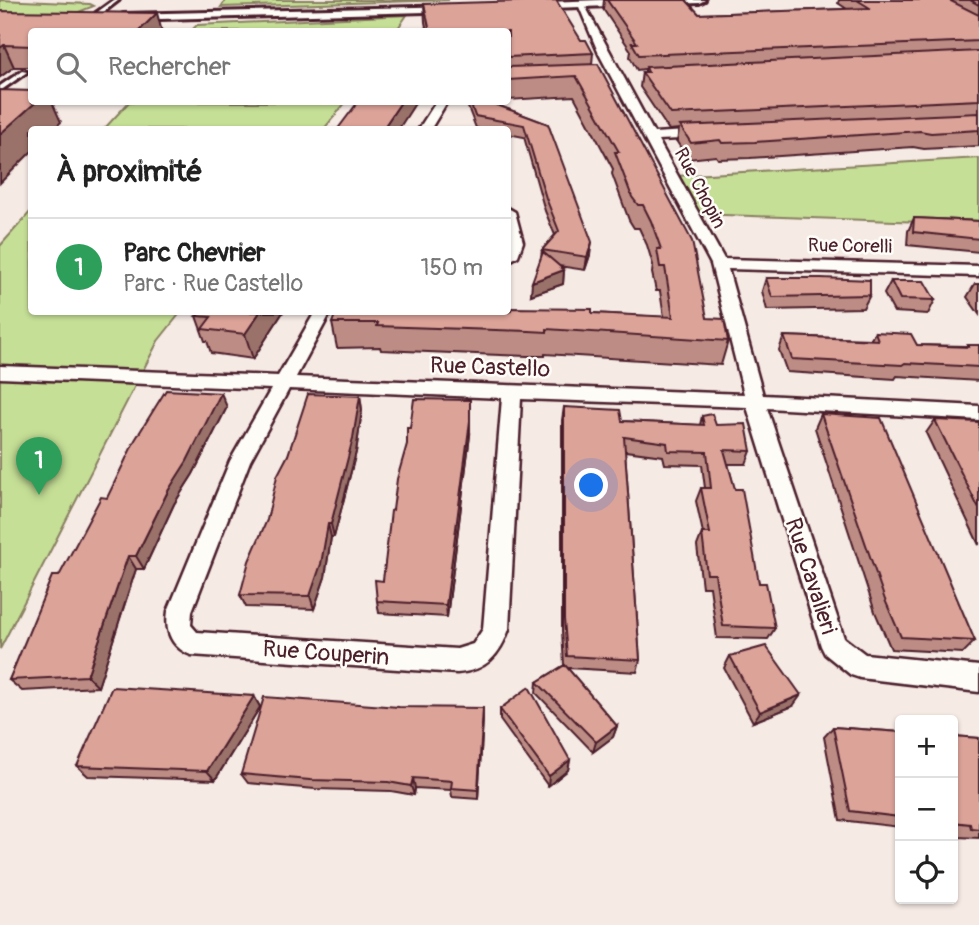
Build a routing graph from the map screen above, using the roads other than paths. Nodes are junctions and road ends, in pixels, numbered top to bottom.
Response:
1 (117, 0) edge
2 (683, 0) edge
3 (699, 0) edge
4 (580, 4) junction
5 (512, 7) edge
6 (475, 8) edge
7 (83, 20) joint
8 (24, 72) dead end
9 (0, 89) edge
10 (439, 105) edge
11 (427, 126) edge
12 (719, 134) edge
13 (651, 137) junction
14 (511, 225) edge
15 (511, 255) edge
16 (719, 264) junction
17 (979, 271) edge
18 (321, 315) edge
19 (0, 372) edge
20 (284, 383) junction
21 (512, 392) junction
22 (755, 401) junction
23 (979, 413) edge
24 (979, 679) edge

1 - 7 lane
2 - 3 street
2 - 4 street
4 - 5 street
4 - 13 street, Rue Chopin
6 - 7 street
8 - 9 lane
10 - 11 street
12 - 13 street
13 - 16 street, Rue Chopin
14 - 15 street
16 - 17 street, Rue Corelli
16 - 22 street, Rue Chopin
18 - 20 street, Rue Couperin
19 - 20 street, Rue Castello
20 - 21 street, Rue Castello
20 - 21 street, Rue Couperin
21 - 22 street, Rue Castello
22 - 23 street, Rue Castello
22 - 24 street, Rue Cavalieri

